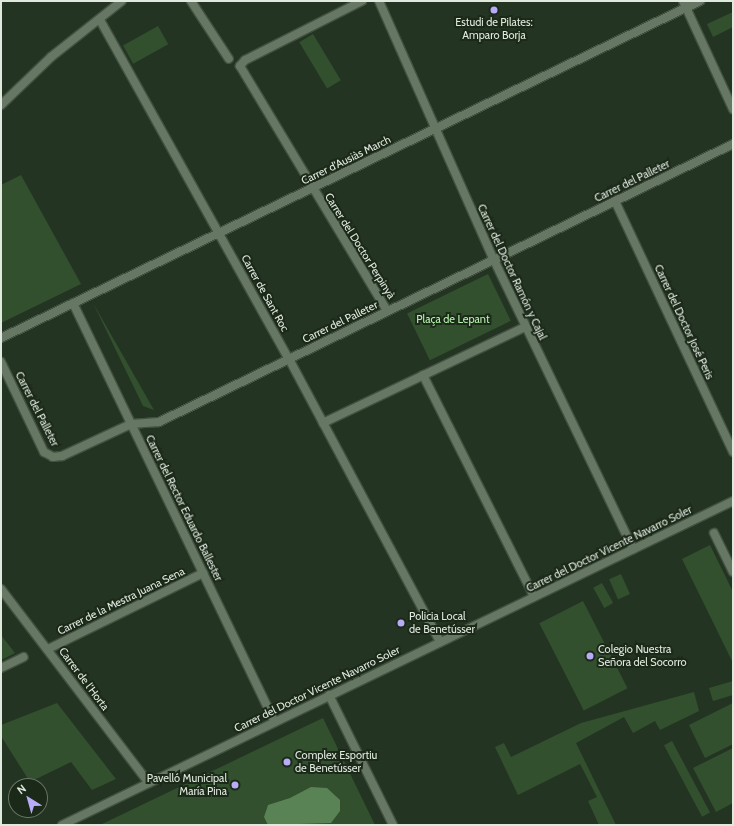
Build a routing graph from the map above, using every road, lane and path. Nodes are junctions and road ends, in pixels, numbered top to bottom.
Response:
1 (122, 1) edge
2 (191, 1) edge
3 (362, 1) edge
4 (379, 1) edge
5 (700, 1) edge
6 (685, 4) edge
7 (100, 20) junction
8 (229, 59) dead end
9 (1, 105) edge
10 (733, 109) edge
11 (436, 129) junction
12 (733, 144) edge
13 (312, 188) junction
14 (615, 201) junction
15 (218, 233) junction
16 (494, 260) junction
17 (73, 303) junction
18 (387, 311) junction
19 (525, 327) junction
20 (1, 338) edge
21 (290, 359) junction
22 (1, 362) edge
23 (423, 375) junction
24 (323, 423) junction
25 (132, 424) junction
26 (733, 452) edge
27 (733, 501) edge
28 (714, 533) dead end
29 (633, 550) junction
30 (733, 572) edge
31 (203, 573) junction
32 (1, 589) edge
33 (534, 597) junction
34 (440, 642) junction
35 (48, 649) junction
36 (24, 657) dead end
37 (1, 668) edge
38 (330, 695) junction
39 (275, 722) junction
40 (149, 783) junction
41 (62, 825) edge
42 (393, 825) edge

1 - 7 street
2 - 8 street
3 - 13 street, Carrer del Doctor Perpinyà
4 - 11 street, Carrer del Doctor Ramón y Cajal
5 - 6 street, Carrer d'Ausiàs March
6 - 10 street
6 - 11 street, Carrer d'Ausiàs March
7 - 9 street
7 - 15 street, Carrer de Sant Roc
11 - 13 street, Carrer d'Ausiàs March
11 - 16 street, Carrer del Doctor Ramón y Cajal
12 - 14 street, Carrer del Palleter
13 - 15 street, Carrer d'Ausiàs March
13 - 18 street, Carrer del Doctor Perpinyà
14 - 16 street, Carrer del Palleter
14 - 26 street, Carrer del Doctor José Peris
15 - 17 street, Carrer d'Ausiàs March
15 - 21 street, Carrer de Sant Roc
16 - 18 street, Carrer del Palleter
16 - 19 street, Carrer del Doctor Ramón y Cajal
17 - 20 street, Carrer d'Ausiàs March
17 - 25 street, Carrer del Rector Eduardo Ballester
18 - 21 street, Carrer del Palleter
19 - 23 street
19 - 29 street, Carrer del Doctor Ramón y Cajal
21 - 24 street, Carrer de Sant Roc
21 - 25 street, Carrer del Palleter
22 - 25 street, Carrer del Palleter
23 - 24 street
23 - 33 street
24 - 34 street, Carrer de Sant Roc
25 - 31 street, Carrer del Rector Eduardo Ballester
27 - 29 street, Carrer del Doctor Vicente Navarro Soler
28 - 30 street
29 - 33 street, Carrer del Doctor Vicente Navarro Soler
31 - 35 street, Carrer de la Mestra Juana Sena
31 - 39 street, Carrer del Rector Eduardo Ballester
32 - 35 street, Carrer de l’Horta
33 - 34 street, Carrer del Doctor Vicente Navarro Soler
34 - 38 street, Carrer del Doctor Vicente Navarro Soler
35 - 40 street, Carrer de l’Horta
36 - 37 street
38 - 39 street, Carrer del Doctor Vicente Navarro Soler
38 - 42 street
39 - 40 street, Carrer del Doctor Vicente Navarro Soler
40 - 41 street, Carrer del Doctor Vicente Navarro Soler

